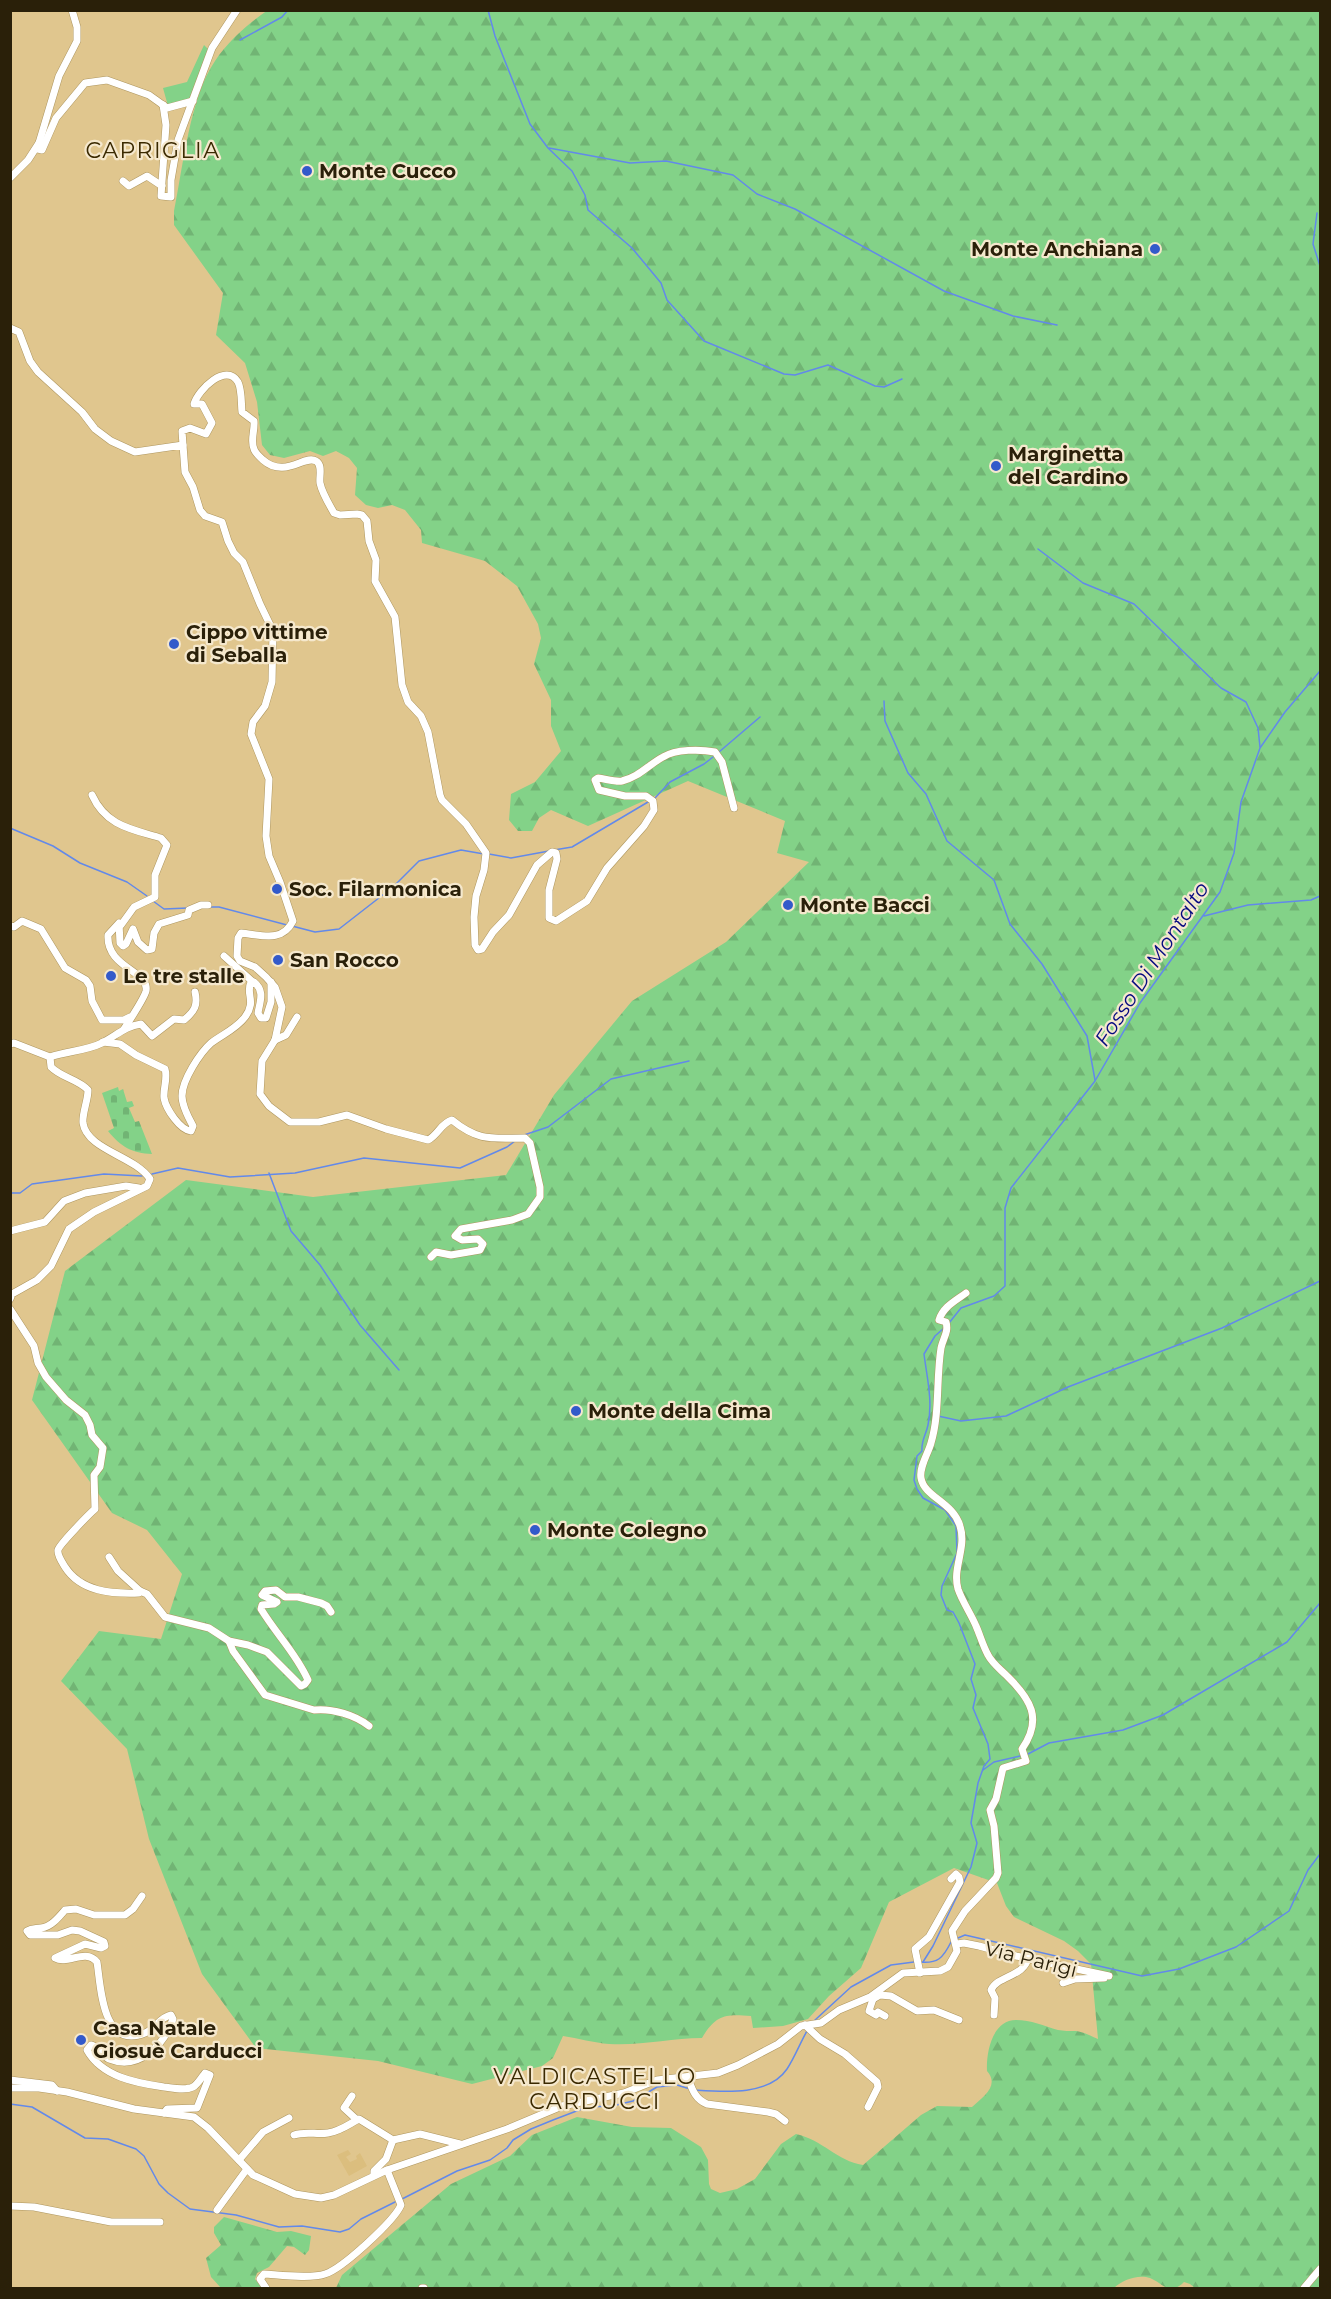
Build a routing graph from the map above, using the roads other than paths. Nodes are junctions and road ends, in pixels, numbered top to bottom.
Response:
1 (72, 10) edge
2 (237, 10) edge
3 (193, 101) junction
4 (163, 105) junction
5 (39, 142) junction
6 (10, 178) edge
7 (123, 181) dead end
8 (162, 186) junction
9 (10, 328) edge
10 (183, 445) junction
11 (92, 795) dead end
12 (734, 808) dead end
13 (208, 905) dead end
14 (121, 925) junction
15 (10, 926) edge
16 (224, 956) dead end
17 (253, 982) junction
18 (271, 982) junction
19 (195, 992) dead end
20 (130, 1017) junction
21 (297, 1017) dead end
22 (124, 1029) junction
23 (275, 1040) junction
24 (103, 1042) junction
25 (10, 1044) edge
26 (50, 1057) junction
27 (142, 1188) junction
28 (10, 1232) edge
29 (430, 1257) dead end
30 (966, 1293) dead end
31 (10, 1299) edge
32 (10, 1309) edge
33 (109, 1557) dead end
34 (140, 1592) junction
35 (332, 1612) dead end
36 (228, 1641) junction
37 (369, 1726) dead end
38 (951, 1879) dead end
39 (142, 1896) dead end
40 (955, 1942) junction
41 (1028, 1958) junction
42 (920, 1971) junction
43 (1064, 1983) dead end
44 (871, 1998) junction
45 (994, 2015) dead end
46 (885, 2016) dead end
47 (959, 2020) dead end
48 (805, 2025) junction
49 (10, 2080) edge
50 (689, 2081) junction
51 (10, 2088) edge
52 (57, 2091) junction
53 (352, 2096) dead end
54 (867, 2107) dead end
55 (164, 2113) junction
56 (289, 2118) dead end
57 (356, 2119) junction
58 (785, 2121) dead end
59 (294, 2135) dead end
60 (393, 2140) junction
61 (460, 2144) junction
62 (239, 2160) junction
63 (247, 2169) junction
64 (387, 2170) junction
65 (374, 2175) junction
66 (10, 2206) edge
67 (217, 2210) dead end
68 (160, 2222) dead end
69 (1320, 2270) edge
70 (266, 2289) edge
71 (1304, 2289) edge

1 - 5 street
2 - 3 street
3 - 4 street
3 - 8 street
4 - 5 street
4 - 8 street
5 - 6 street
7 - 8 street
9 - 10 street
10 - 12 street
10 - 18 street
11 - 14 street
13 - 14 street
14 - 20 street
15 - 20 street
16 - 17 street
17 - 18 street
17 - 24 street
18 - 23 street
19 - 22 street
20 - 22 street
21 - 23 street
22 - 24 street
23 - 29 street
24 - 26 street
25 - 26 street
26 - 27 street
27 - 28 street
27 - 31 street
30 - 40 street
32 - 34 street
33 - 34 street
34 - 36 street
35 - 36 street
36 - 37 street
38 - 42 street
39 - 55 street
40 - 41 street, Via Parigi
40 - 42 street
41 - 43 street, Via Parigi
41 - 45 street
42 - 44 street
44 - 46 street
44 - 47 street
44 - 48 street
48 - 50 street
48 - 54 street
49 - 52 street
50 - 58 street
50 - 61 street
51 - 52 street
52 - 55 street
53 - 57 street
55 - 62 street
56 - 62 street
57 - 59 street
57 - 60 street
60 - 61 street
60 - 65 street
61 - 64 street
62 - 63 street
63 - 65 street
63 - 67 street
64 - 65 street
64 - 70 street
66 - 68 street
69 - 71 street

